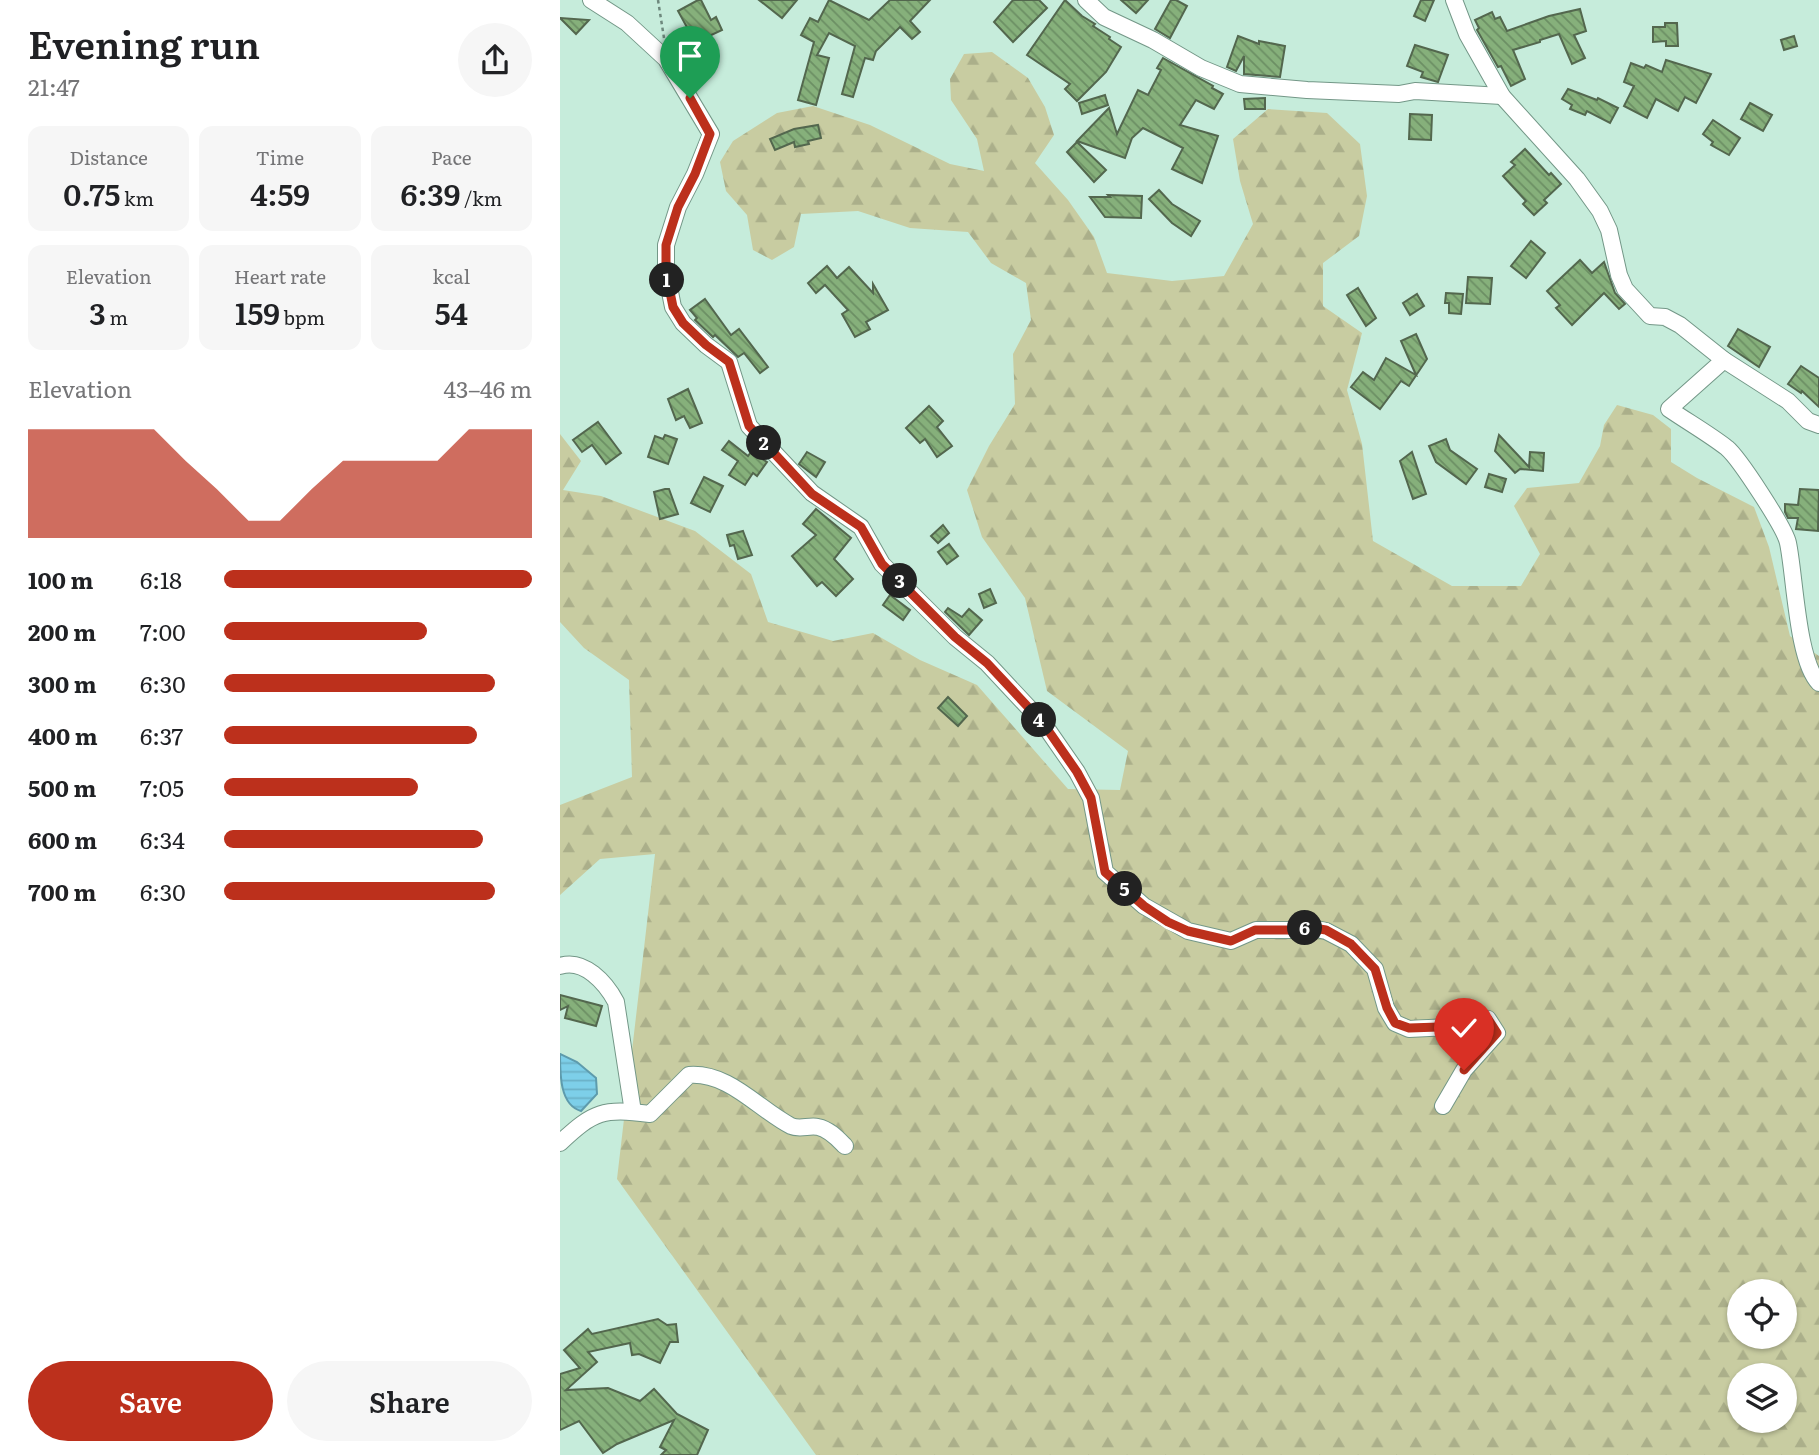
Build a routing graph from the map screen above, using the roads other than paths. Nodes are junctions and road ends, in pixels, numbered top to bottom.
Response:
1 (591, 0) edge
2 (1086, 0) edge
3 (1454, 0) edge
4 (1502, 96) junction
5 (1724, 360) junction
6 (1819, 425) edge
7 (1819, 683) edge
8 (560, 966) edge
9 (1443, 1106) dead end
10 (633, 1112) junction
11 (560, 1143) edge
12 (845, 1146) dead end

1 - 9 street
2 - 4 street
3 - 4 street
4 - 5 street
5 - 6 street
5 - 7 street
8 - 10 street
10 - 11 street
10 - 12 street

